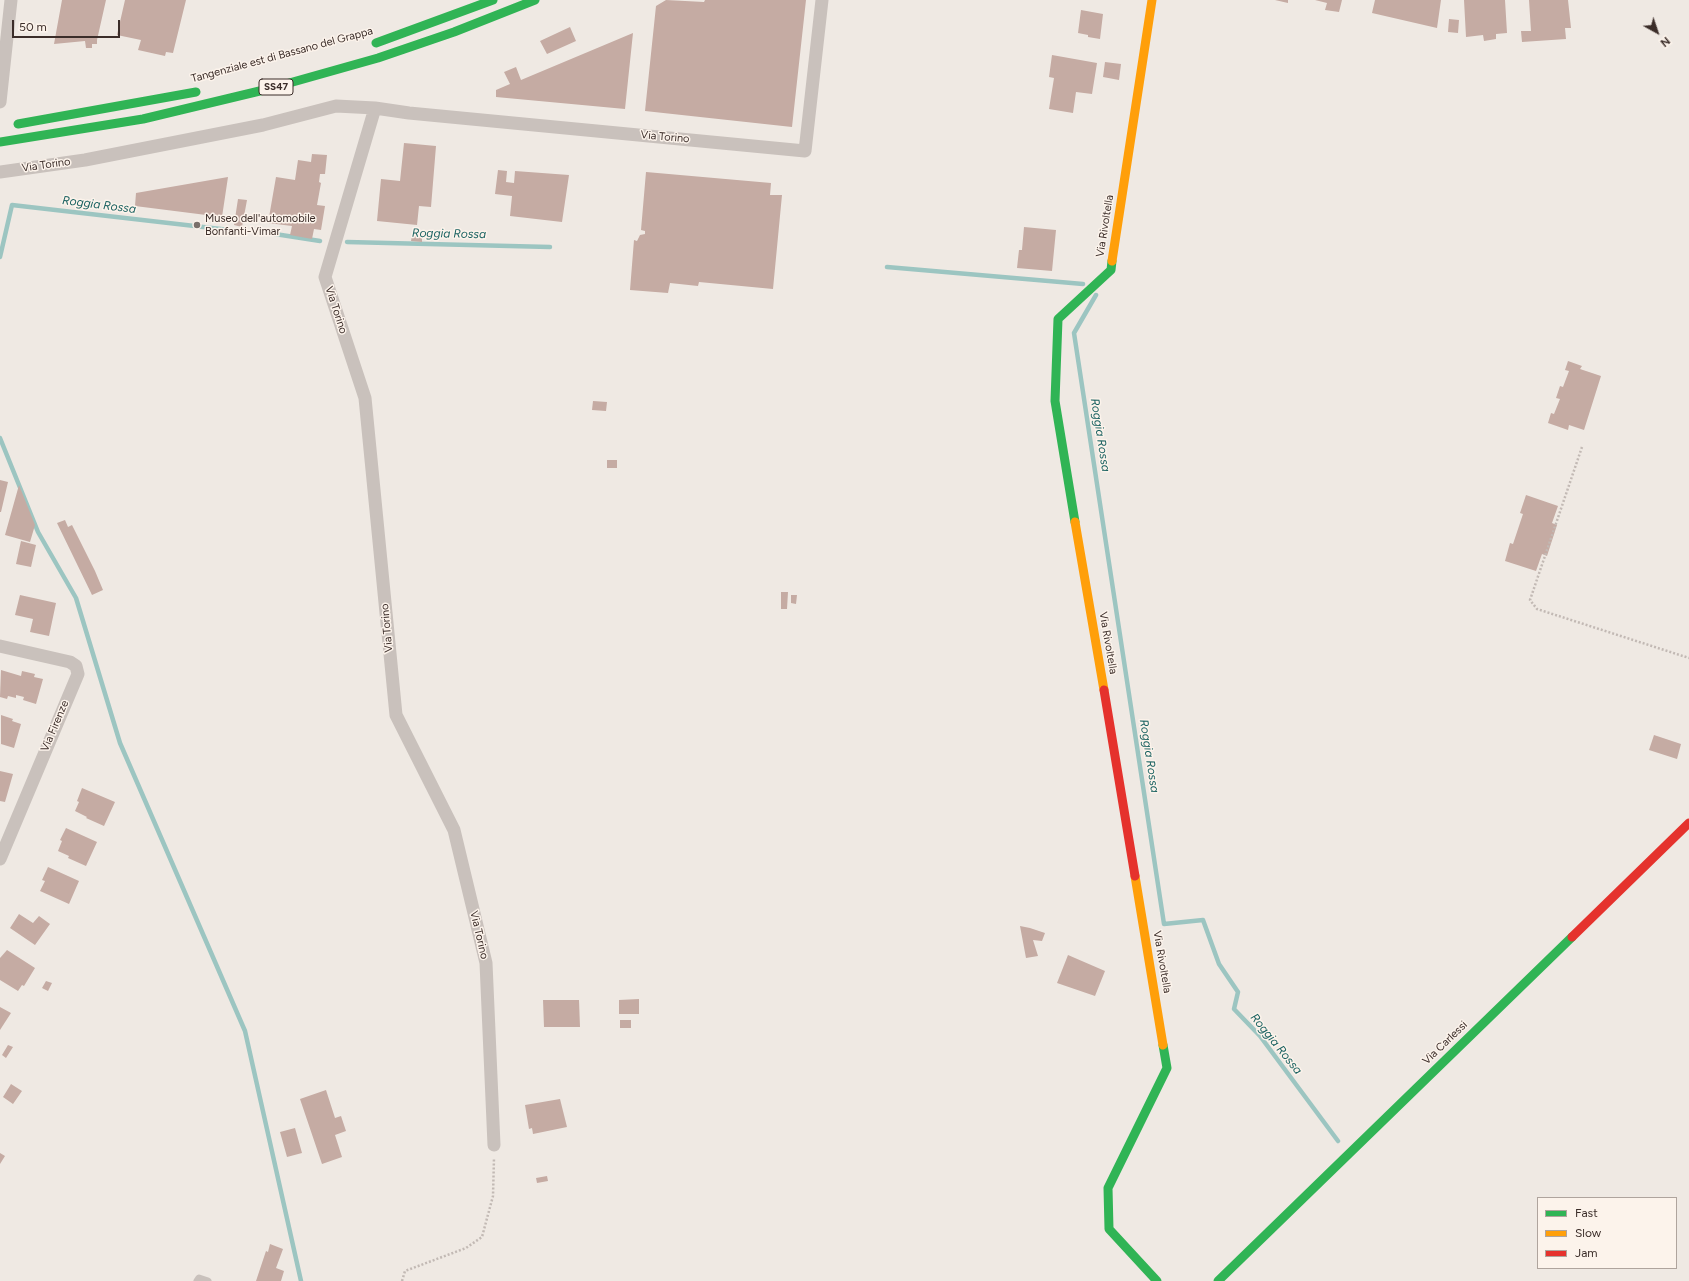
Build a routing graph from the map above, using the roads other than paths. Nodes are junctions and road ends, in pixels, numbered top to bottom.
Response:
1 (10, 0) edge
2 (493, 0) edge
3 (535, 0) edge
4 (822, 0) edge
5 (1152, 0) edge
6 (368, 45) dead end
7 (202, 91) dead end
8 (0, 102) edge
9 (375, 108) junction
10 (11, 125) dead end
11 (4, 141) edge
12 (0, 172) edge
13 (0, 646) edge
14 (1689, 823) edge
15 (0, 859) edge
16 (494, 1145) road end
17 (197, 1281) edge
18 (208, 1281) edge
19 (1157, 1281) edge
20 (1218, 1281) edge

1 - 8 street
2 - 6 main road, Tangenziale est di Bassano del Grappa
3 - 11 main road, SS47
4 - 9 street, Via Torino
5 - 19 main road, Via Rivoltella
7 - 10 main road, Tangenziale est di Bassano del Grappa
9 - 12 street, Via Torino
9 - 16 street, Via Torino
13 - 15 street, Via Firenze
14 - 20 main road, Via Carlessi
17 - 18 lane

